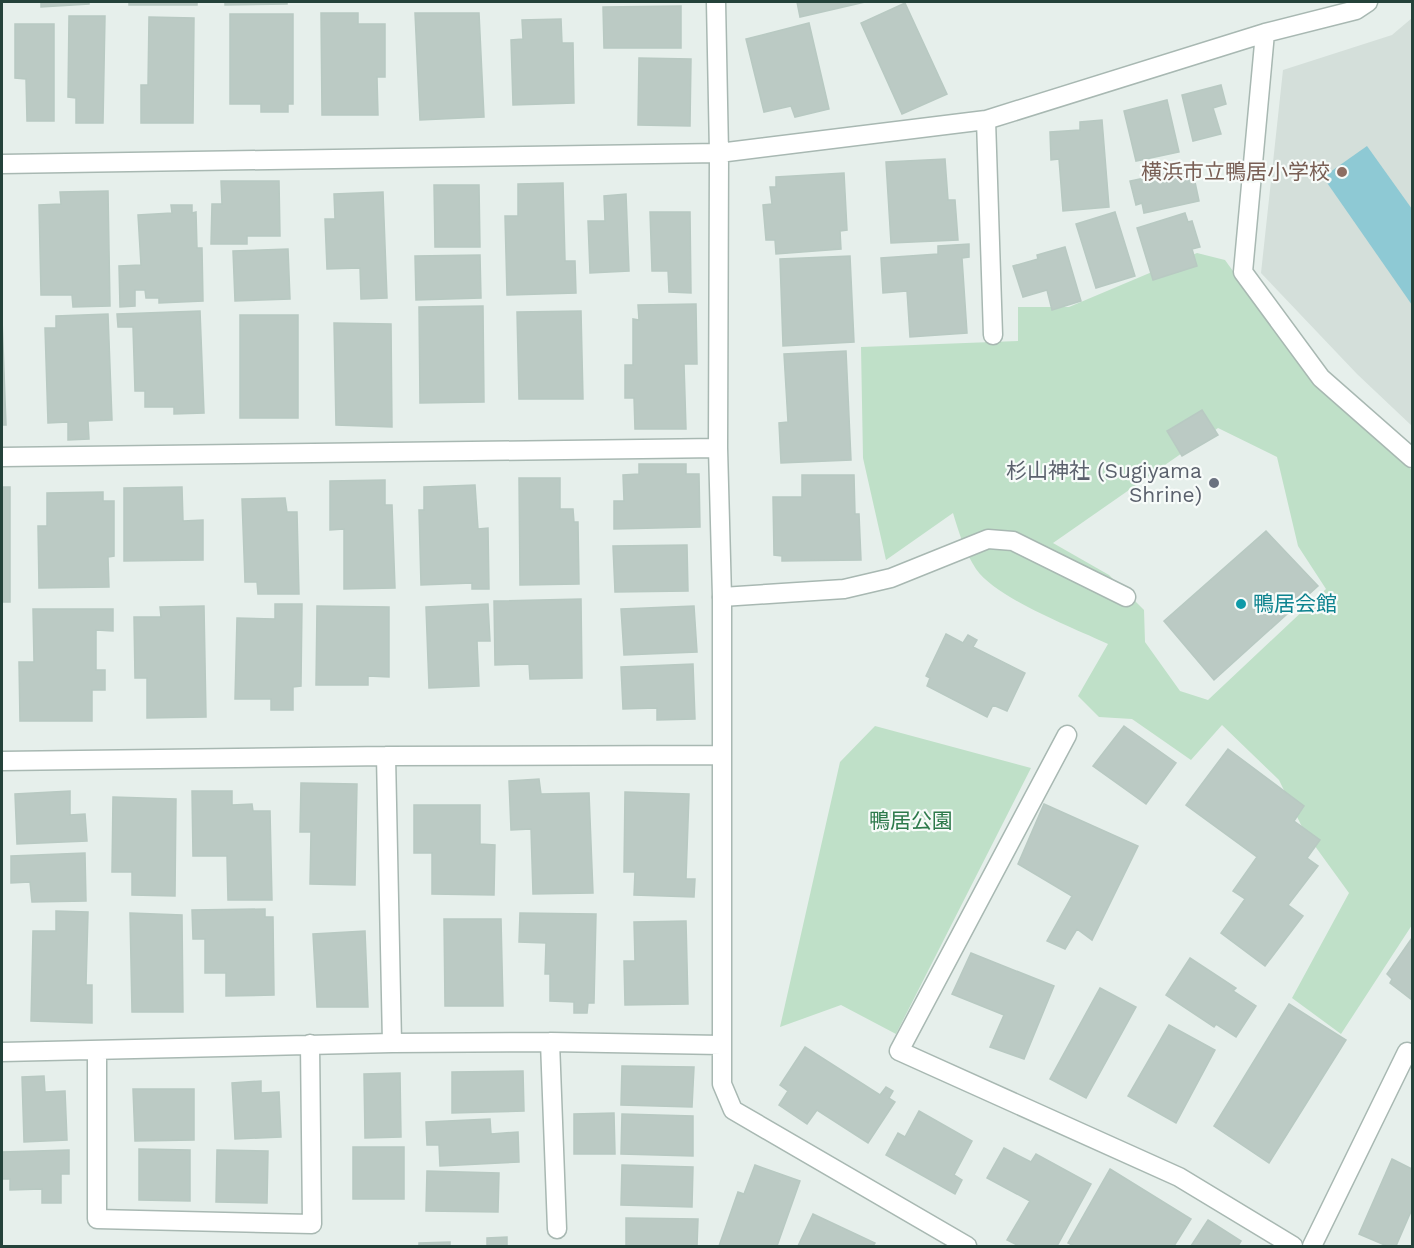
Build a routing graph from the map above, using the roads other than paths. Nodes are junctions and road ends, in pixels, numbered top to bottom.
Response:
1 (716, 2) edge
2 (1368, 2) edge
3 (1265, 33) junction
4 (986, 120) junction
5 (718, 153) junction
6 (2, 164) edge
7 (993, 335) dead end
8 (718, 448) junction
9 (2, 457) edge
10 (1413, 458) edge
11 (722, 597) junction
12 (1126, 597) dead end
13 (1067, 735) dead end
14 (722, 755) junction
15 (386, 756) junction
16 (2, 761) edge
17 (550, 1042) junction
18 (392, 1043) junction
19 (310, 1044) junction
20 (721, 1045) junction
21 (97, 1050) junction
22 (2, 1052) edge
23 (1407, 1052) dead end
24 (557, 1229) dead end
25 (967, 1246) edge
26 (1293, 1246) edge
27 (1312, 1246) edge

1 - 5 street
2 - 3 street
3 - 4 street
3 - 10 street
4 - 5 street
4 - 7 street
5 - 6 street
5 - 8 street
8 - 9 street
8 - 11 street
11 - 12 street
11 - 14 street
13 - 26 street
14 - 15 street
14 - 20 street
15 - 16 street
15 - 18 street
17 - 18 street
17 - 20 street
17 - 24 street
18 - 19 street
19 - 21 street
19 - 21 street
20 - 25 street
21 - 22 street
23 - 27 street

